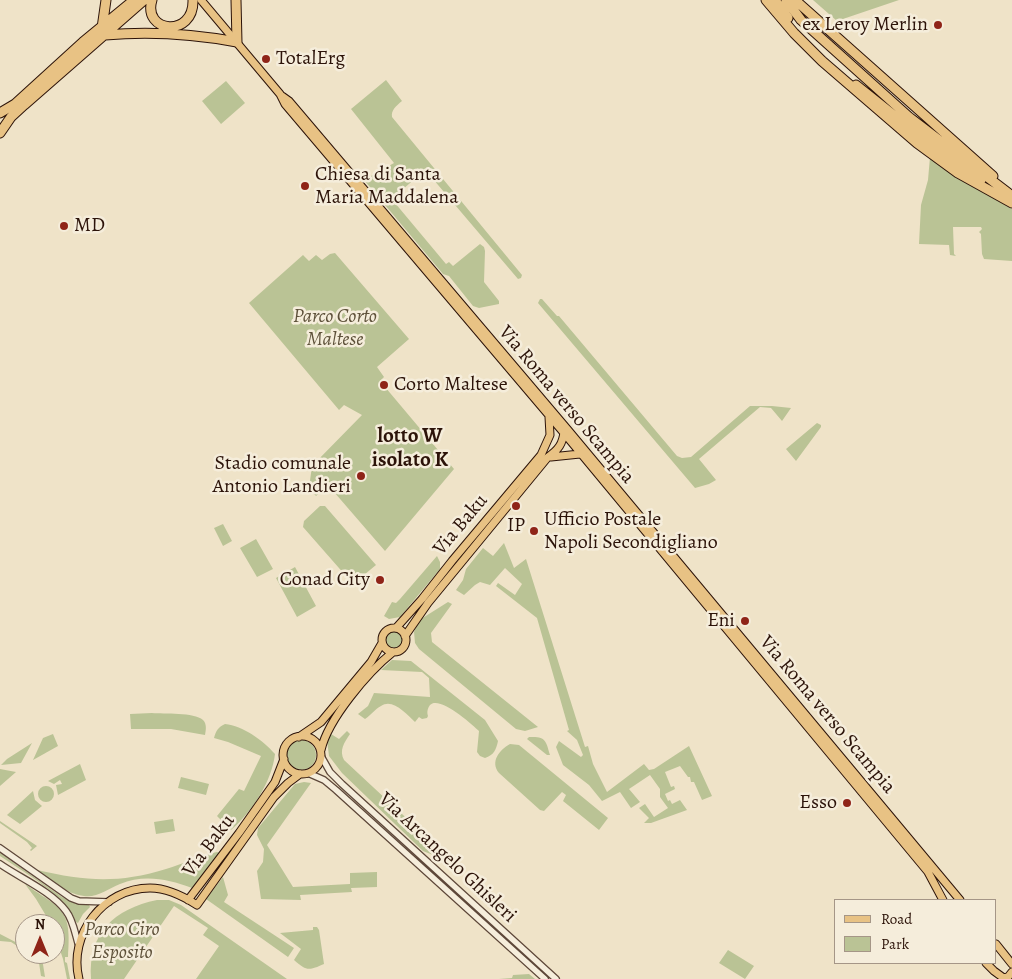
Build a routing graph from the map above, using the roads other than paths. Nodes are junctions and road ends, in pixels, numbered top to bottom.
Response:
1 (106, 0) edge
2 (134, 0) edge
3 (144, 0) edge
4 (152, 0) edge
5 (193, 0) edge
6 (201, 0) edge
7 (236, 0) edge
8 (766, 0) edge
9 (775, 0) edge
10 (786, 0) edge
11 (795, 0) edge
12 (103, 31) junction
13 (237, 42) junction
14 (280, 94) junction
15 (0, 113) edge
16 (0, 132) edge
17 (1012, 194) edge
18 (1012, 203) edge
19 (549, 416) junction
20 (567, 431) junction
21 (549, 440) junction
22 (580, 454) junction
23 (548, 457) junction
24 (715, 611) junction
25 (396, 628) junction
26 (405, 636) junction
27 (382, 643) junction
28 (393, 652) junction
29 (299, 737) junction
30 (321, 753) junction
31 (284, 759) junction
32 (304, 773) junction
33 (0, 848) edge
34 (0, 864) edge
35 (942, 899) edge
36 (959, 899) edge
37 (188, 900) junction
38 (109, 902) junction
39 (78, 943) junction
40 (997, 945) edge
41 (987, 964) edge
42 (1012, 964) edge
43 (1012, 972) edge
44 (1004, 978) edge
45 (78, 979) edge
46 (545, 979) edge
47 (556, 979) edge

1 - 12 highway
2 - 12 highway
3 - 12 highway
4 - 5 highway
6 - 13 main road, Via Roma verso Scampia
7 - 13 highway
8 - 18 highway
9 - 18 highway
10 - 17 highway
11 - 17 highway
12 - 13 highway
12 - 15 highway
12 - 16 highway
13 - 14 main road, Via Roma verso Scampia
14 - 19 main road, Via Roma verso Scampia
14 - 20 main road, Via Roma verso Scampia
19 - 20 main road, Via Roma verso Scampia
19 - 21 main road
20 - 21 main road
20 - 22 main road, Via Roma verso Scampia
20 - 23 main road, Via Baku
20 - 24 main road, Via Roma verso Scampia
21 - 25 main road, Via Baku
22 - 23 main road
22 - 24 main road, Via Roma verso Scampia
23 - 26 main road, Via Baku
24 - 35 main road, Via Roma verso Scampia
24 - 36 main road, Via Roma verso Scampia
25 - 26 main road
25 - 27 main road
26 - 28 main road
27 - 28 main road
27 - 29 main road
28 - 30 main road
29 - 30 main road
29 - 31 main road
30 - 32 main road
30 - 47 street, Via Arcangelo Ghisleri
31 - 32 main road
31 - 37 main road, Via Baku
32 - 37 main road, Via Baku
32 - 46 street, Via Arcangelo Ghisleri
33 - 38 street
34 - 39 street
37 - 38 main road
38 - 39 main road
39 - 45 main road
40 - 42 main road
41 - 44 main road
43 - 44 main road

